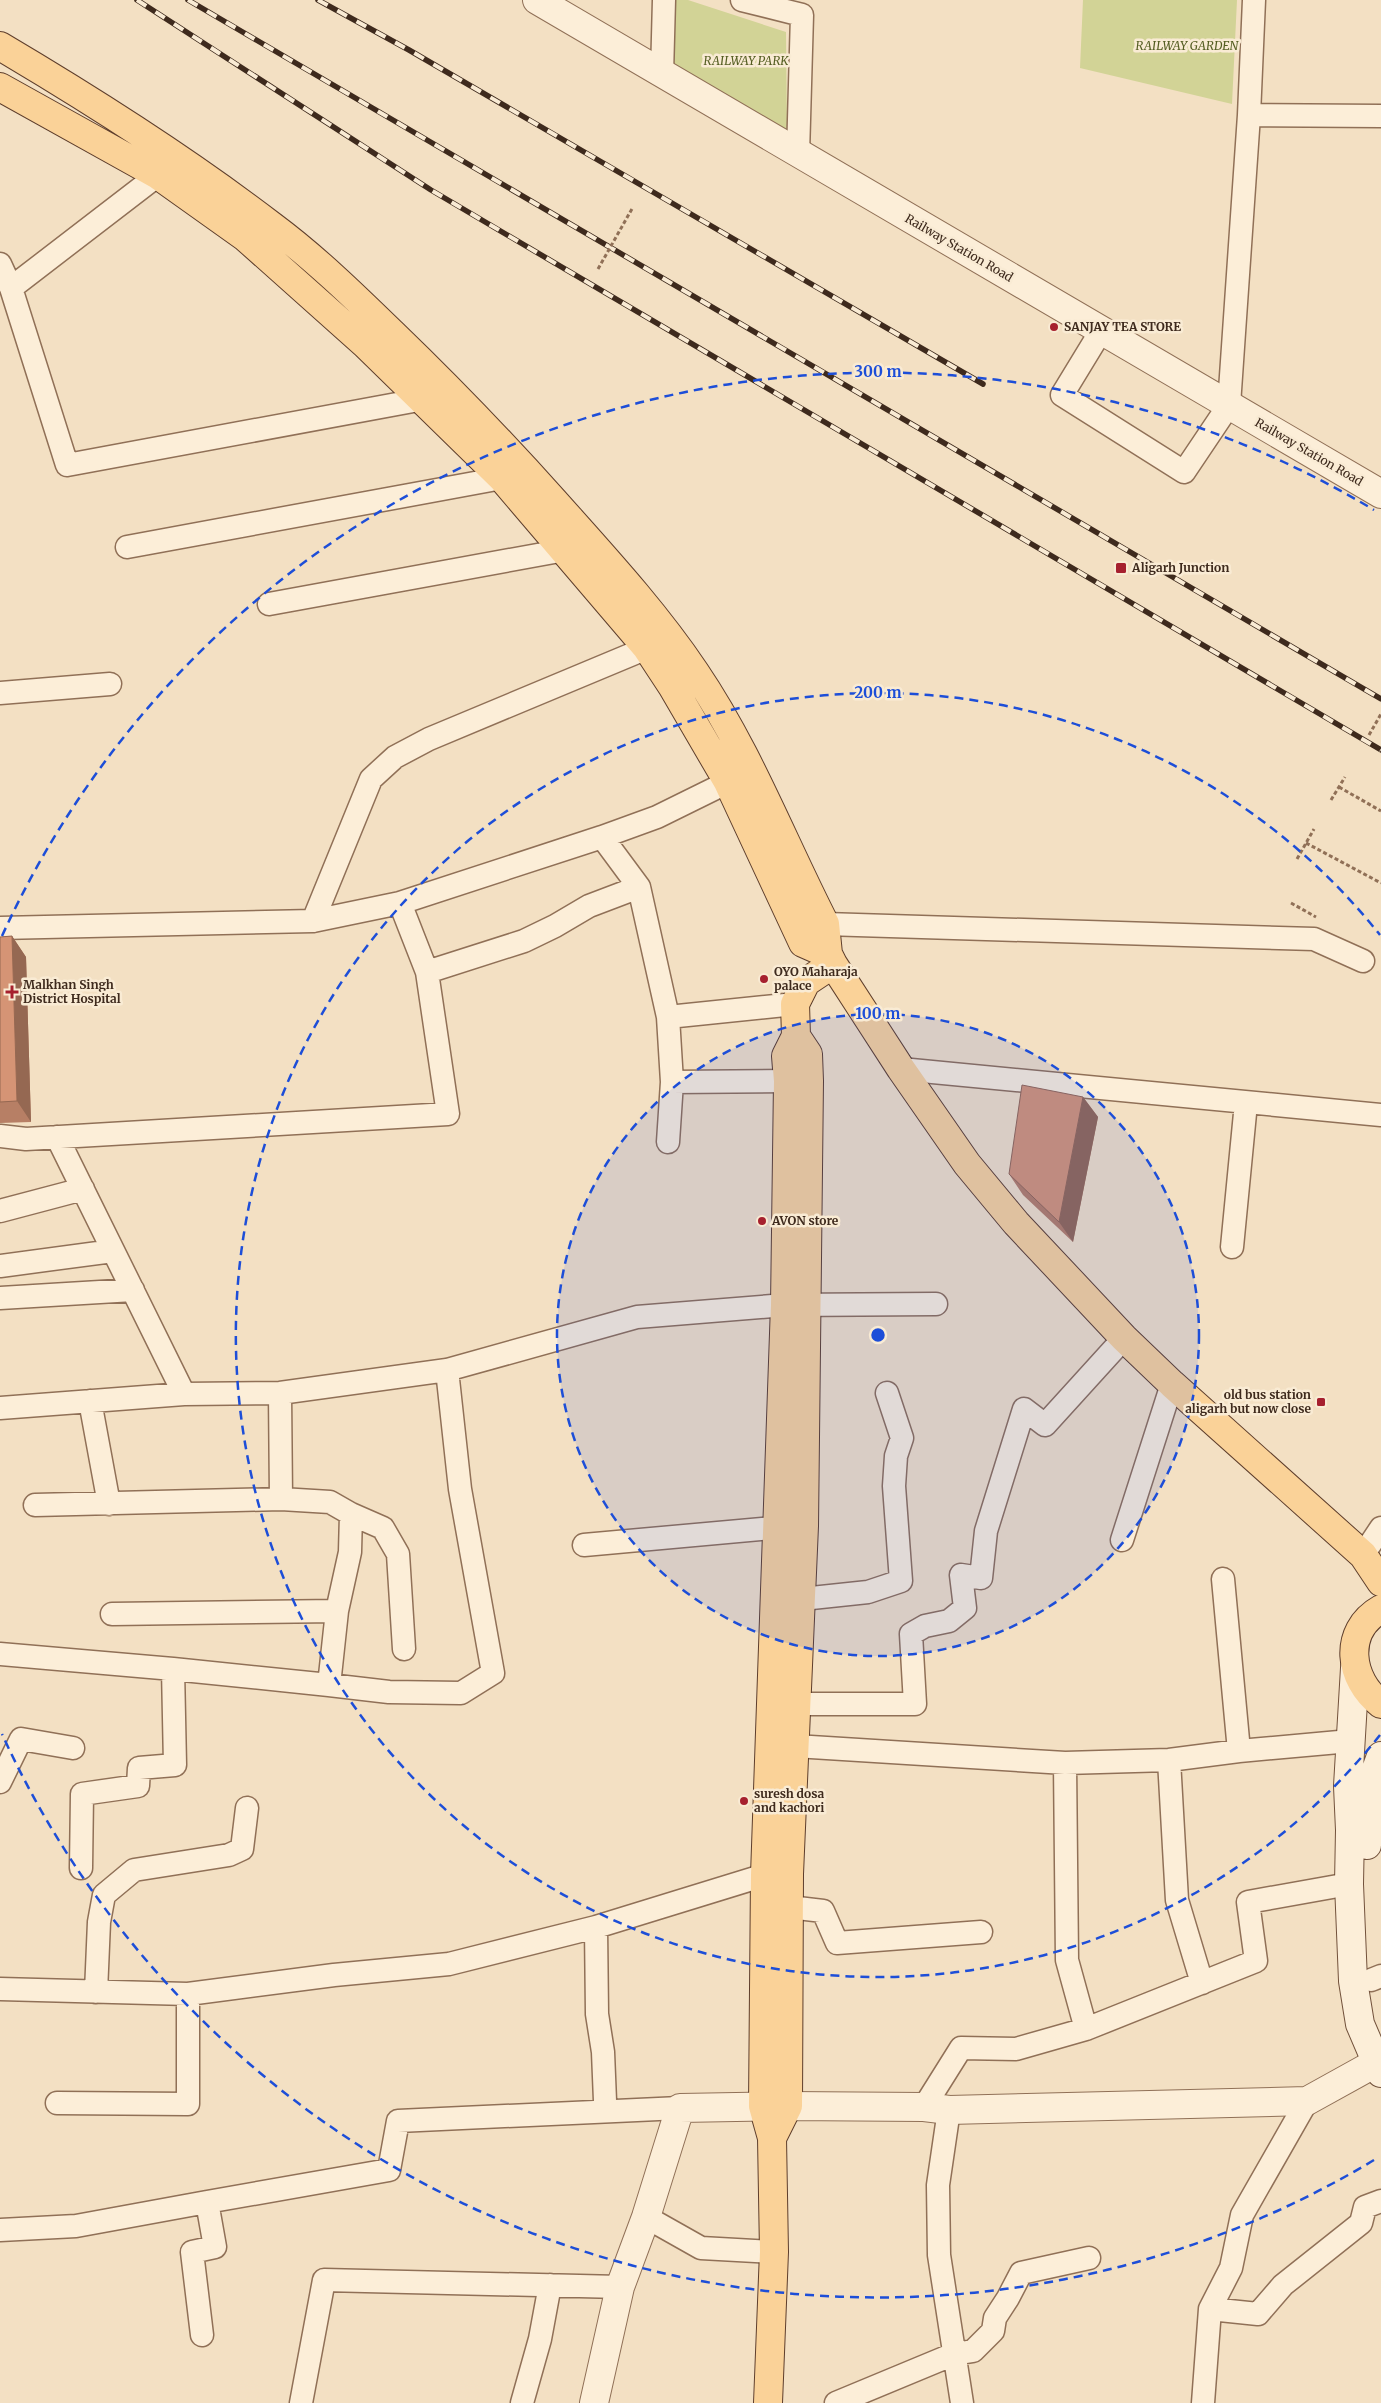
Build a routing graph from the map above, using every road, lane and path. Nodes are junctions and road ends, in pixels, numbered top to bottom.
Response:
1 (537, 0) edge
2 (664, 0) edge
3 (742, 0) edge
4 (1254, 0) edge
5 (0, 46) edge
6 (662, 74) junction
7 (0, 88) edge
8 (1249, 115) junction
9 (1381, 116) edge
10 (798, 154) junction
11 (158, 174) junction
12 (633, 207) dead end
13 (0, 264) edge
14 (598, 269) dead end
15 (11, 288) junction
16 (1101, 331) junction
17 (374, 334) junction
18 (424, 399) junction
19 (1229, 405) junction
20 (502, 478) junction
21 (1381, 494) edge
22 (127, 547) dead end
23 (565, 550) junction
24 (269, 604) dead end
25 (647, 648) junction
26 (110, 684) dead end
27 (0, 693) edge
28 (1381, 714) edge
29 (1379, 721) edge
30 (1369, 735) dead end
31 (1345, 777) dead end
32 (728, 782) junction
33 (1339, 787) junction
34 (1331, 800) dead end
35 (1381, 811) edge
36 (1314, 829) dead end
37 (602, 836) junction
38 (1306, 843) junction
39 (1297, 860) dead end
40 (1381, 883) edge
41 (639, 887) junction
42 (400, 903) junction
43 (1291, 904) dead end
44 (313, 921) junction
45 (1324, 921) dead end
46 (825, 924) junction
47 (0, 928) edge
48 (830, 959) junction
49 (1363, 962) dead end
50 (427, 972) junction
51 (795, 1004) junction
52 (668, 1017) junction
53 (796, 1036) junction
54 (901, 1069) junction
55 (788, 1081) junction
56 (672, 1082) junction
57 (1246, 1103) junction
58 (1381, 1115) edge
59 (0, 1136) edge
60 (57, 1138) junction
61 (668, 1142) dead end
62 (797, 1152) junction
63 (82, 1189) junction
64 (0, 1211) edge
65 (1232, 1247) dead end
66 (113, 1251) junction
67 (0, 1266) edge
68 (132, 1290) junction
69 (0, 1298) edge
70 (936, 1304) dead end
71 (795, 1305) junction
72 (1124, 1338) junction
73 (447, 1370) junction
74 (1172, 1384) junction
75 (280, 1393) junction
76 (887, 1393) dead end
77 (184, 1394) junction
78 (90, 1401) junction
79 (0, 1408) edge
80 (281, 1499) junction
81 (109, 1504) junction
82 (36, 1505) dead end
83 (351, 1514) junction
84 (804, 1526) junction
85 (778, 1527) junction
86 (1381, 1528) edge
87 (1122, 1540) dead end
88 (584, 1545) dead end
89 (1363, 1555) junction
90 (1223, 1579) dead end
91 (1381, 1582) edge
92 (802, 1599) junction
93 (1381, 1609) edge
94 (337, 1611) junction
95 (112, 1614) dead end
96 (404, 1649) dead end
97 (0, 1654) edge
98 (1355, 1668) junction
99 (173, 1669) junction
100 (329, 1685) junction
101 (795, 1704) junction
102 (1381, 1704) edge
103 (1350, 1741) junction
104 (782, 1745) junction
105 (73, 1748) dead end
106 (1239, 1751) junction
107 (1381, 1756) edge
108 (1170, 1760) junction
109 (1065, 1763) junction
110 (0, 1782) edge
111 (247, 1808) dead end
112 (81, 1868) dead end
113 (777, 1874) junction
114 (1348, 1884) junction
115 (789, 1907) junction
116 (596, 1927) junction
117 (981, 1932) dead end
118 (1376, 1978) edge
119 (1202, 1983) junction
120 (0, 1989) edge
121 (96, 1992) junction
122 (188, 1994) junction
123 (1381, 2026) edge
124 (1086, 2029) junction
125 (1379, 2065) edge
126 (605, 2100) dead end
127 (1307, 2101) junction
128 (57, 2103) dead end
129 (776, 2106) junction
130 (680, 2108) junction
131 (936, 2108) junction
132 (1381, 2201) edge
133 (207, 2202) junction
134 (646, 2217) junction
135 (0, 2230) edge
136 (774, 2252) junction
137 (1089, 2258) dead end
138 (550, 2285) junction
139 (620, 2287) junction
140 (1210, 2309) junction
141 (202, 2335) dead end
142 (954, 2354) junction
143 (301, 2403) edge
144 (522, 2403) edge
145 (594, 2403) edge
146 (768, 2403) edge
147 (836, 2403) edge
148 (962, 2403) edge
149 (1203, 2403) edge

1 - 6 street, Railway Station Road
2 - 6 street
3 - 10 street
4 - 8 street
5 - 17 main road
6 - 10 street, Railway Station Road
7 - 11 main road
8 - 9 street
8 - 19 street
10 - 16 street, Railway Station Road
11 - 15 street
11 - 17 main road
12 - 14 path, bridge
13 - 15 street
15 - 18 street
16 - 19 street, Railway Station Road
16 - 19 street
17 - 18 main road
17 - 46 main road
18 - 20 main road
19 - 21 street, Railway Station Road
20 - 22 street
20 - 23 main road
23 - 24 street
23 - 25 main road
25 - 32 main road
25 - 44 street
26 - 27 street
28 - 29 path
29 - 30 path
31 - 33 path
32 - 37 street
32 - 48 main road
33 - 34 path
33 - 35 path
36 - 38 path
37 - 41 street
37 - 42 street
38 - 39 path
38 - 40 path
41 - 50 street
41 - 52 street
42 - 44 street
42 - 50 street
43 - 45 path
44 - 47 street
46 - 48 main road
46 - 49 street
48 - 51 main road
48 - 54 main road
50 - 60 street
51 - 52 street
51 - 53 main road
52 - 56 street
53 - 55 main road
53 - 62 main road
54 - 57 street
54 - 72 main road
55 - 56 street
55 - 62 main road
56 - 61 street
57 - 58 street
57 - 65 street
59 - 60 street
60 - 63 street
62 - 71 main road
63 - 64 street
63 - 66 street
66 - 67 street
66 - 68 street
68 - 69 street
68 - 77 street
70 - 71 street
71 - 73 street
71 - 84 main road
71 - 85 main road
72 - 74 main road
72 - 101 street
73 - 75 street
73 - 100 street
74 - 87 street
74 - 89 main road
75 - 77 street
75 - 80 street
76 - 92 street
77 - 78 street
78 - 79 street
78 - 81 street
80 - 81 street
80 - 83 street
81 - 82 street
83 - 94 street
83 - 96 street
84 - 85 street
84 - 92 main road
85 - 88 street
85 - 104 main road
86 - 89 street
89 - 91 main road
90 - 106 street
92 - 101 main road
93 - 98 main road
94 - 95 street
94 - 100 street
97 - 99 street
98 - 102 main road
98 - 103 street
99 - 100 street
99 - 112 street
101 - 104 main road
103 - 106 street
103 - 114 street
104 - 109 street
104 - 113 main road
105 - 110 street
106 - 108 street
107 - 118 street
108 - 109 street
108 - 119 street
109 - 124 street
111 - 121 street
113 - 115 main road
113 - 116 street
113 - 129 main road
114 - 119 street
114 - 125 street
115 - 117 street
115 - 129 main road
116 - 122 street
116 - 126 street
118 - 123 street
119 - 124 street
120 - 121 street
121 - 122 street
122 - 128 street
124 - 131 street
125 - 127 street
127 - 131 street
127 - 140 street
129 - 130 street
129 - 131 street
129 - 136 main road
130 - 133 street
130 - 134 street
131 - 142 street
132 - 140 street
133 - 135 street
133 - 141 street
134 - 136 street
134 - 139 street
136 - 146 main road
137 - 142 street
138 - 139 street
138 - 143 street
138 - 144 street
139 - 145 street
140 - 149 street
142 - 147 street
142 - 148 street

